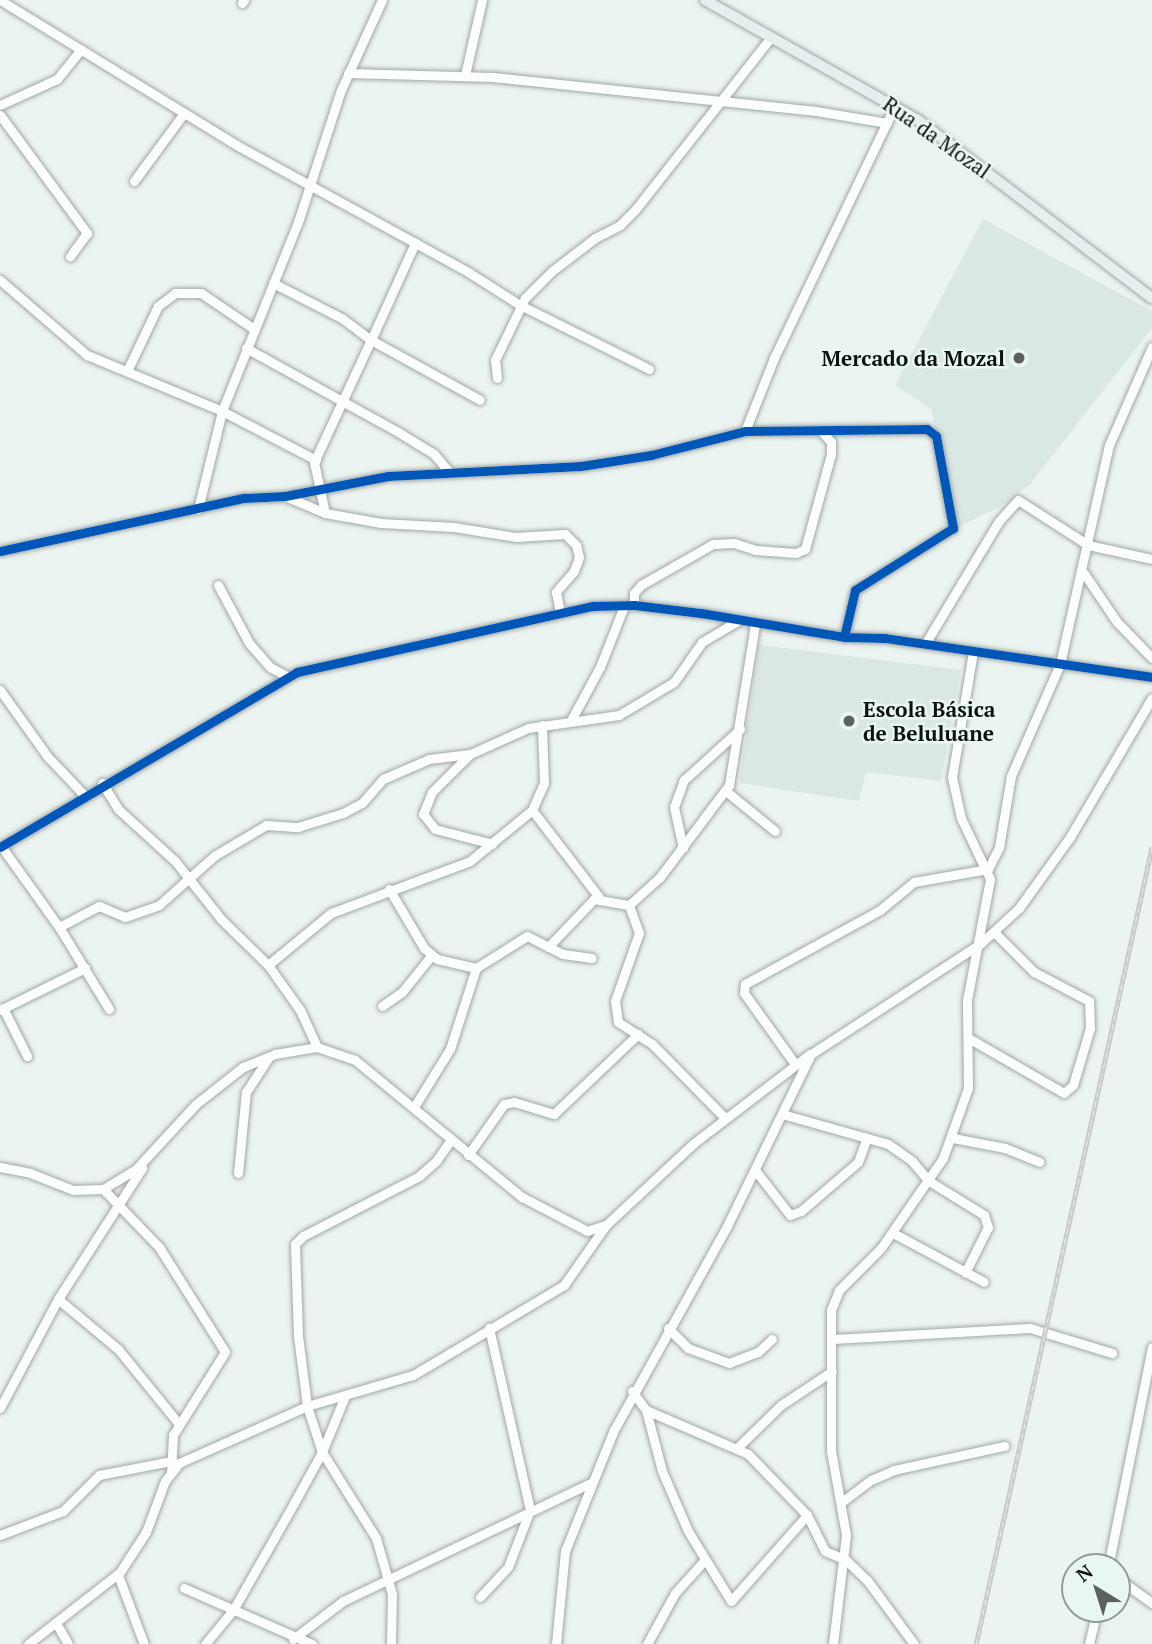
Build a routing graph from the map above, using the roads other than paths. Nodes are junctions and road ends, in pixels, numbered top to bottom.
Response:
1 (0, 0) edge
2 (382, 0) edge
3 (482, 0) edge
4 (705, 0) edge
5 (771, 37) junction
6 (81, 49) junction
7 (348, 73) junction
8 (465, 75) junction
9 (721, 102) junction
10 (0, 105) edge
11 (895, 106) junction
12 (184, 113) junction
13 (0, 115) edge
14 (887, 123) junction
15 (134, 181) dead end
16 (311, 185) junction
17 (415, 243) junction
18 (70, 256) dead end
19 (0, 280) edge
20 (273, 283) junction
21 (1152, 297) edge
22 (520, 305) junction
23 (254, 329) junction
24 (371, 340) junction
25 (1152, 346) edge
26 (246, 348) junction
27 (649, 369) dead end
28 (127, 372) junction
29 (497, 378) dead end
30 (341, 400) junction
31 (480, 400) dead end
32 (222, 411) junction
33 (745, 431) junction
34 (821, 431) junction
35 (316, 460) junction
36 (450, 473) junction
37 (321, 488) junction
38 (285, 496) junction
39 (198, 509) junction
40 (325, 513) junction
41 (1088, 545) junction
42 (0, 551) edge
43 (1152, 559) edge
44 (1083, 572) junction
45 (218, 585) dead end
46 (629, 605) junction
47 (560, 613) junction
48 (741, 620) junction
49 (755, 624) junction
50 (844, 637) junction
51 (925, 644) junction
52 (973, 652) junction
53 (1152, 658) edge
54 (1060, 664) junction
55 (288, 676) junction
56 (1152, 677) edge
57 (0, 690) edge
58 (1152, 698) edge
59 (570, 722) junction
60 (542, 725) junction
61 (740, 729) junction
62 (470, 754) junction
63 (103, 783) junction
64 (726, 790) junction
65 (84, 795) junction
66 (532, 810) junction
67 (775, 831) dead end
68 (492, 844) junction
69 (1, 846) edge
70 (683, 848) junction
71 (988, 869) junction
72 (188, 877) junction
73 (389, 889) junction
74 (599, 897) junction
75 (629, 905) junction
76 (59, 927) junction
77 (995, 933) junction
78 (980, 944) junction
79 (548, 947) junction
80 (431, 956) junction
81 (592, 958) dead end
82 (268, 965) junction
83 (85, 968) junction
84 (476, 968) junction
85 (382, 1006) dead end
86 (2, 1009) edge
87 (109, 1009) dead end
88 (638, 1034) junction
89 (970, 1039) junction
90 (317, 1047) junction
91 (811, 1054) junction
92 (27, 1056) dead end
93 (795, 1064) junction
94 (257, 1066) junction
95 (414, 1107) junction
96 (782, 1114) junction
97 (725, 1118) junction
98 (953, 1138) junction
99 (866, 1140) junction
100 (450, 1141) junction
101 (468, 1154) junction
102 (148, 1157) junction
103 (1040, 1162) dead end
104 (0, 1167) edge
105 (755, 1170) junction
106 (238, 1173) dead end
107 (929, 1181) junction
108 (103, 1188) junction
109 (117, 1203) junction
110 (606, 1225) junction
111 (893, 1233) junction
112 (965, 1273) junction
113 (984, 1282) dead end
114 (58, 1299) junction
115 (489, 1328) junction
116 (668, 1328) junction
117 (772, 1339) dead end
118 (833, 1339) junction
119 (1152, 1347) edge
120 (1112, 1353) dead end
121 (832, 1371) junction
122 (632, 1391) junction
123 (345, 1396) junction
124 (307, 1406) junction
125 (0, 1408) edge
126 (646, 1410) junction
127 (179, 1424) junction
128 (1004, 1446) dead end
129 (738, 1447) junction
130 (322, 1452) junction
131 (171, 1461) junction
132 (171, 1472) junction
133 (593, 1482) junction
134 (844, 1502) junction
135 (530, 1510) junction
136 (807, 1515) junction
137 (0, 1535) edge
138 (1111, 1553) edge
139 (846, 1560) junction
140 (703, 1562) junction
141 (118, 1575) junction
142 (389, 1581) junction
143 (184, 1588) dead end
144 (1131, 1588) edge
145 (481, 1597) dead end
146 (1152, 1603) edge
147 (233, 1610) junction
148 (56, 1623) junction
149 (1094, 1623) edge
150 (293, 1639) junction
151 (28, 1644) edge
152 (68, 1644) edge
153 (144, 1644) edge
154 (205, 1644) edge
155 (312, 1644) edge
156 (391, 1644) edge
157 (555, 1644) edge
158 (647, 1644) edge
159 (834, 1644) edge
160 (914, 1644) edge
161 (1089, 1644) edge

1 - 6 street
2 - 7 street
3 - 8 street
4 - 5 main road, Rua da Mozal
5 - 9 street
5 - 11 main road, Rua da Mozal
6 - 10 street
6 - 12 street
7 - 8 street
7 - 16 street
8 - 9 street
9 - 14 street
9 - 22 street
11 - 14 street
11 - 21 main road, Rua da Mozal
12 - 15 street
12 - 16 street
13 - 18 street
14 - 33 street
16 - 17 street
16 - 20 street
17 - 22 street
17 - 24 street
19 - 28 street
20 - 23 street
20 - 24 street
21 - 21 main road
22 - 27 street
22 - 29 street
23 - 26 street
23 - 28 street
24 - 30 street
24 - 31 street
25 - 41 street
26 - 30 street
26 - 32 street
28 - 32 street
30 - 35 street
30 - 36 street
32 - 35 street
32 - 39 street
33 - 34 street
33 - 36 street
34 - 46 street
34 - 50 street
35 - 37 street
36 - 37 street
37 - 38 street
37 - 40 street
38 - 39 street
38 - 40 street
39 - 42 street
40 - 47 street
41 - 43 street
41 - 44 street
41 - 51 street
44 - 53 street
44 - 54 street
45 - 55 street
46 - 47 street
46 - 48 street
46 - 59 street
47 - 55 street
48 - 49 street
48 - 59 street
49 - 50 street
49 - 61 street
50 - 51 street
51 - 52 street
52 - 54 street
52 - 71 street
54 - 56 street
54 - 71 street
55 - 63 street
57 - 65 street
58 - 77 street
59 - 60 street
60 - 62 street
60 - 66 street
61 - 64 street
61 - 70 street
62 - 68 street
62 - 72 street
63 - 65 street
63 - 72 street
64 - 67 street
64 - 70 street
65 - 69 street
66 - 68 street
66 - 74 street
68 - 73 street
69 - 76 street
70 - 75 street
71 - 78 street
71 - 93 street
72 - 76 street
72 - 82 street
73 - 80 street
73 - 82 street
74 - 75 street
74 - 79 street
75 - 88 street
76 - 83 street
77 - 78 street
77 - 89 street
78 - 89 street
78 - 91 street
79 - 81 street
79 - 84 street
80 - 84 street
80 - 85 street
82 - 90 street
83 - 86 street
83 - 87 street
84 - 95 street
86 - 92 street
88 - 97 street
88 - 101 street
89 - 98 street
90 - 94 street
90 - 95 street
91 - 93 street
91 - 96 street
93 - 97 street
94 - 102 street
94 - 106 street
95 - 100 street
96 - 99 street
96 - 105 street
97 - 110 street
98 - 103 street
98 - 107 street
99 - 105 street
99 - 107 street
100 - 101 street
100 - 124 street
101 - 110 street
102 - 108 street
102 - 109 street
104 - 108 street
105 - 116 street
107 - 111 street
107 - 112 street
108 - 109 street
109 - 114 street
109 - 127 street
110 - 115 street
111 - 112 street
111 - 118 street
112 - 113 street
114 - 125 street
114 - 127 street
115 - 123 street
115 - 135 street
116 - 117 street
116 - 122 street
118 - 120 street
118 - 121 street
119 - 138 street
121 - 129 street
121 - 134 street
122 - 126 street
122 - 133 street
123 - 124 street
123 - 130 street
124 - 130 street
124 - 132 street
126 - 129 street
126 - 140 street
127 - 131 street
128 - 134 street
129 - 136 street
130 - 142 street
130 - 147 street
131 - 132 street
131 - 137 street
132 - 141 street
133 - 135 street
133 - 157 street
134 - 139 street
135 - 142 street
135 - 145 street
136 - 139 street
136 - 140 street
139 - 159 street
139 - 160 street
140 - 158 street
141 - 148 street
141 - 153 street
142 - 150 street
142 - 156 street
143 - 147 street
144 - 146 street
147 - 150 street
147 - 154 street
148 - 151 street
148 - 152 street
149 - 161 street
150 - 155 street

